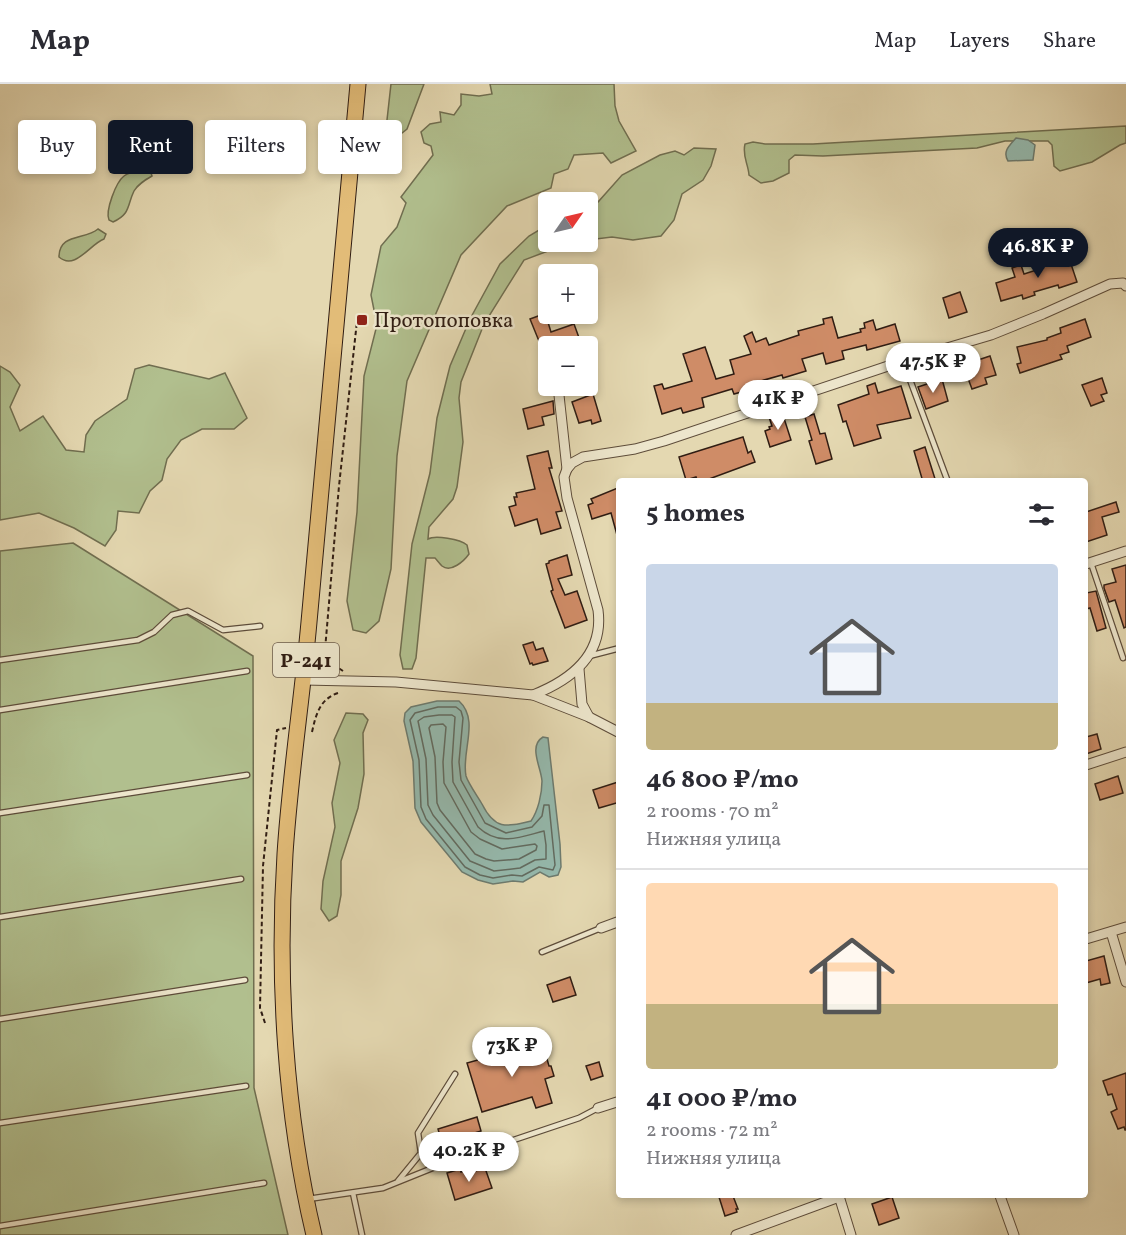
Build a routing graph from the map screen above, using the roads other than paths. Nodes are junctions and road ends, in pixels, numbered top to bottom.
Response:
1 (358, 84) edge
2 (1124, 284) edge
3 (903, 361) junction
4 (560, 396) edge
5 (570, 466) junction
6 (947, 478) edge
7 (1126, 551) edge
8 (1089, 563) edge
9 (260, 626) dead end
10 (616, 649) edge
11 (586, 657) junction
12 (1123, 658) dead end
13 (0, 660) edge
14 (579, 669) junction
15 (247, 671) dead end
16 (304, 680) junction
17 (533, 695) junction
18 (0, 710) edge
19 (589, 717) junction
20 (616, 731) edge
21 (1126, 752) edge
22 (1088, 764) edge
23 (247, 775) dead end
24 (0, 813) edge
25 (241, 879) dead end
26 (0, 917) edge
27 (616, 922) edge
28 (1126, 927) edge
29 (601, 928) joint
30 (1110, 932) junction
31 (1088, 938) edge
32 (542, 952) dead end
33 (245, 980) dead end
34 (1126, 982) edge
35 (0, 1018) edge
36 (455, 1074) dead end
37 (246, 1086) dead end
38 (616, 1102) edge
39 (598, 1108) joint
40 (0, 1123) edge
41 (264, 1183) dead end
42 (396, 1184) junction
43 (353, 1193) junction
44 (834, 1198) edge
45 (840, 1198) edge
46 (1001, 1198) edge
47 (305, 1199) junction
48 (0, 1226) edge
49 (314, 1235) edge
50 (362, 1235) edge
51 (736, 1235) edge
52 (851, 1235) edge
53 (1014, 1235) edge

1 - 16 highway, Р-241
2 - 3 street
3 - 5 street
3 - 6 lane
4 - 5 street
5 - 11 street
7 - 8 street
8 - 12 lane
9 - 13 lane
10 - 11 lane
11 - 14 street
14 - 17 street
14 - 19 street
15 - 18 lane
16 - 17 street
16 - 47 highway, Р-241
17 - 19 street
19 - 20 street
21 - 22 street
23 - 24 lane
25 - 26 lane
27 - 29 street
28 - 30 street
29 - 32 lane
30 - 31 street
30 - 34 street
33 - 35 lane
36 - 42 lane
37 - 40 lane
38 - 39 street
39 - 42 lane
41 - 48 lane
42 - 43 lane
43 - 47 lane
43 - 50 lane
44 - 51 street
45 - 52 street
46 - 53 street
47 - 49 highway, Р-241

